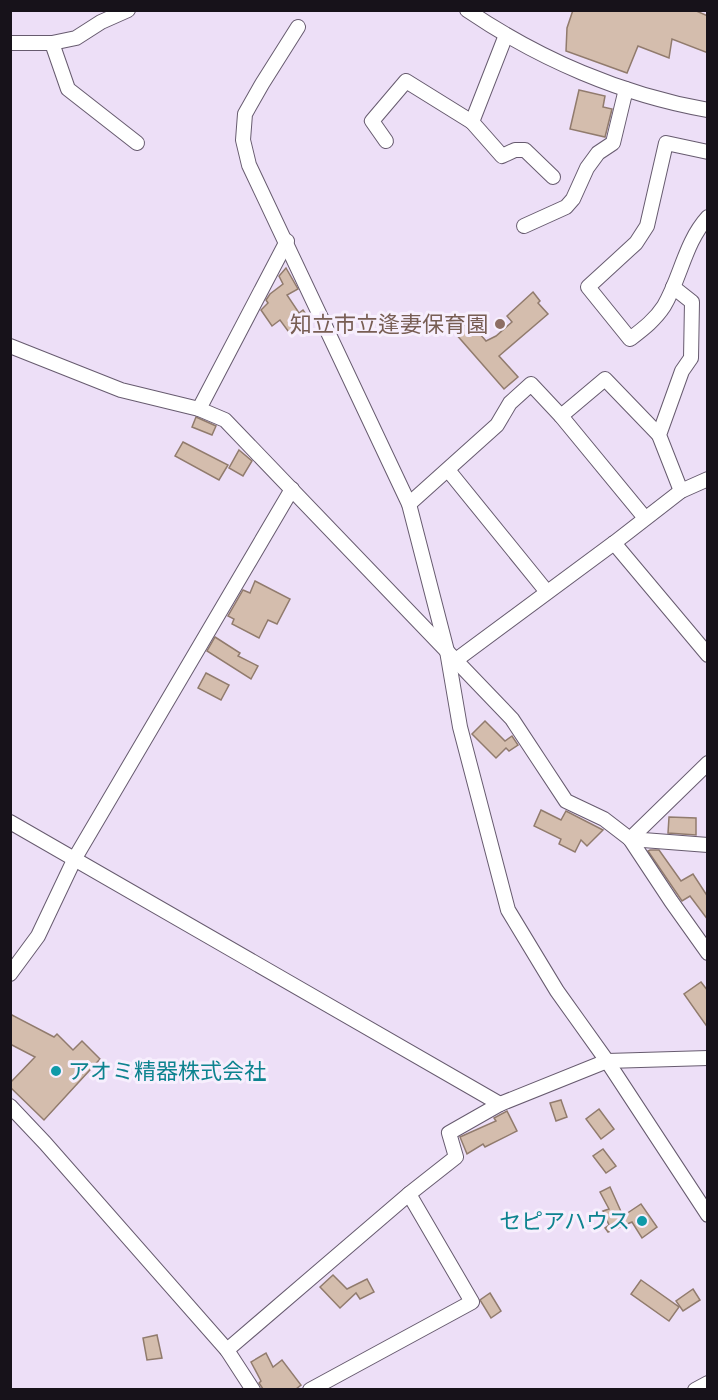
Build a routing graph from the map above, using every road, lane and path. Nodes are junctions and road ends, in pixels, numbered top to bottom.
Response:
1 (128, 10) edge
2 (467, 10) edge
3 (298, 27) dead end
4 (506, 35) junction
5 (10, 43) edge
6 (52, 43) junction
7 (626, 89) junction
8 (708, 110) edge
9 (472, 122) junction
10 (386, 141) dead end
11 (137, 143) dead end
12 (708, 152) edge
13 (553, 177) dead end
14 (708, 217) edge
15 (524, 226) dead end
16 (287, 241) junction
17 (673, 287) junction
18 (13, 351) edge
19 (199, 409) junction
20 (561, 416) junction
21 (659, 435) junction
22 (448, 470) junction
23 (708, 479) edge
24 (292, 489) junction
25 (681, 491) junction
26 (409, 504) junction
27 (645, 518) junction
28 (614, 543) junction
29 (547, 592) junction
30 (451, 655) junction
31 (708, 655) edge
32 (708, 764) edge
33 (10, 822) edge
34 (630, 838) junction
35 (708, 845) edge
36 (75, 858) junction
37 (708, 953) edge
38 (10, 974) edge
39 (708, 1058) edge
40 (607, 1061) junction
41 (500, 1104) junction
42 (10, 1106) edge
43 (409, 1194) junction
44 (708, 1215) edge
45 (227, 1350) junction
46 (708, 1383) edge
47 (253, 1389) edge
48 (310, 1389) edge
49 (695, 1389) edge

1 - 6 street
2 - 4 street
3 - 16 street
4 - 7 street
4 - 9 street
5 - 6 street
6 - 11 street
7 - 8 street
7 - 15 street
9 - 10 street
9 - 13 street
12 - 17 street
14 - 17 street
16 - 19 street
16 - 26 street
17 - 21 street
18 - 19 street
19 - 24 street
20 - 21 street
20 - 22 street
20 - 27 street
21 - 25 street
22 - 26 street
22 - 29 street
23 - 25 street
24 - 30 street
24 - 36 street
25 - 27 street
26 - 30 street
27 - 28 street
28 - 29 street
28 - 31 street
29 - 30 street
30 - 34 street
30 - 40 street
32 - 34 street
33 - 36 street
34 - 35 street
34 - 37 street
36 - 38 street
36 - 41 street
39 - 40 street
40 - 41 street
40 - 44 street
41 - 43 street
42 - 45 street
43 - 45 street
43 - 48 street
45 - 47 street
46 - 49 street

